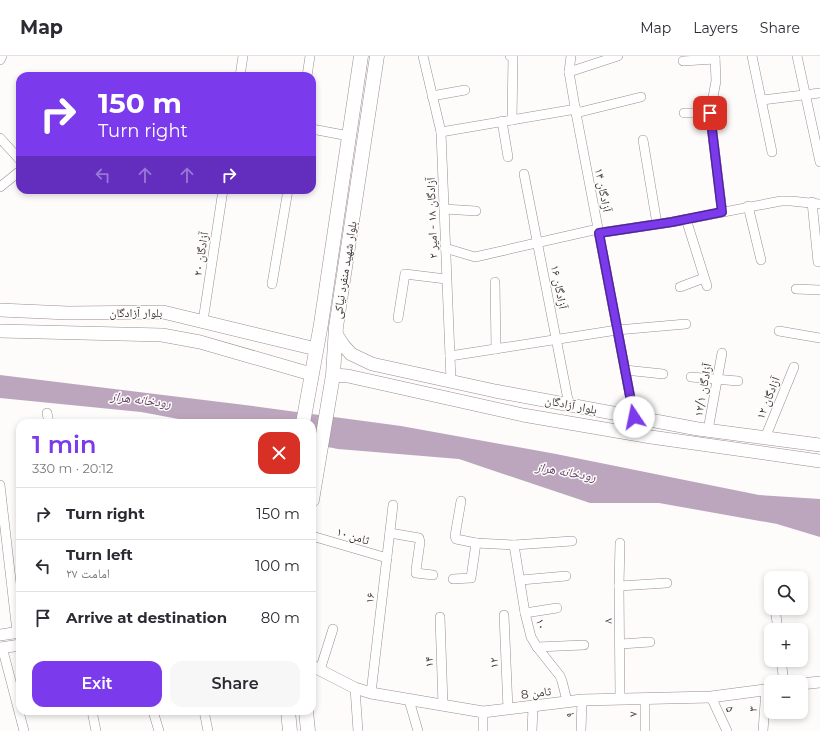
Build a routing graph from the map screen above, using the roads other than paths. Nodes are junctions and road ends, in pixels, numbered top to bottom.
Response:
1 (2, 56) edge
2 (243, 56) edge
3 (310, 56) edge
4 (361, 56) edge
5 (377, 56) edge
6 (423, 56) edge
7 (510, 56) edge
8 (571, 56) edge
9 (618, 56) edge
10 (752, 56) edge
11 (797, 56) edge
12 (715, 57) edge
13 (0, 60) edge
14 (683, 61) dead end
15 (241, 72) edge
16 (308, 72) edge
17 (570, 72) junction
18 (465, 90) dead end
19 (820, 93) edge
20 (805, 95) junction
21 (432, 96) junction
22 (641, 97) dead end
23 (762, 100) junction
24 (576, 111) junction
25 (684, 113) dead end
26 (710, 113) junction
27 (512, 120) junction
28 (502, 121) junction
29 (316, 130) edge
30 (441, 132) junction
31 (349, 136) junction
32 (0, 138) edge
33 (643, 140) dead end
34 (772, 152) dead end
35 (16, 156) edge
36 (508, 157) dead end
37 (820, 162) edge
38 (16, 174) edge
39 (524, 174) dead end
40 (0, 187) edge
41 (222, 194) edge
42 (287, 194) edge
43 (339, 200) junction
44 (355, 202) junction
45 (816, 203) edge
46 (748, 206) junction
47 (444, 209) junction
48 (476, 211) dead end
49 (722, 212) junction
50 (686, 219) junction
51 (658, 224) junction
52 (335, 227) junction
53 (351, 231) junction
54 (599, 231) junction
55 (539, 243) junction
56 (445, 248) junction
57 (761, 260) dead end
58 (818, 262) dead end
59 (446, 279) junction
60 (495, 282) dead end
61 (272, 284) dead end
62 (680, 287) dead end
63 (796, 289) dead end
64 (820, 290) edge
65 (0, 310) edge
66 (398, 318) dead end
67 (203, 321) junction
68 (686, 324) dead end
69 (617, 330) junction
70 (780, 330) dead end
71 (0, 331) edge
72 (336, 334) junction
73 (820, 338) edge
74 (557, 340) junction
75 (200, 342) junction
76 (316, 349) junction
77 (496, 349) junction
78 (722, 353) dead end
79 (450, 356) junction
80 (794, 367) dead end
81 (625, 370) junction
82 (311, 374) junction
83 (663, 374) dead end
84 (333, 375) junction
85 (691, 377) dead end
86 (717, 380) junction
87 (450, 381) junction
88 (738, 381) dead end
89 (502, 392) junction
90 (569, 405) junction
91 (501, 410) junction
92 (47, 413) dead end
93 (634, 417) junction
94 (48, 419) edge
95 (304, 419) edge
96 (708, 430) junction
97 (765, 438) junction
98 (820, 445) edge
99 (820, 461) edge
100 (316, 473) edge
101 (0, 485) edge
102 (460, 501) dead end
103 (393, 505) dead end
104 (390, 533) junction
105 (316, 537) edge
106 (572, 541) dead end
107 (476, 543) junction
108 (620, 543) dead end
109 (514, 545) junction
110 (387, 558) junction
111 (433, 575) dead end
112 (566, 576) dead end
113 (453, 579) dead end
114 (520, 580) junction
115 (667, 583) dead end
116 (619, 586) junction
117 (557, 608) dead end
118 (525, 613) junction
119 (504, 615) dead end
120 (16, 616) edge
121 (440, 617) dead end
122 (333, 629) dead end
123 (16, 632) edge
124 (0, 635) edge
125 (650, 642) dead end
126 (620, 644) junction
127 (16, 646) edge
128 (584, 646) dead end
129 (537, 647) junction
130 (1, 648) edge
131 (316, 668) edge
132 (820, 682) edge
133 (808, 683) edge
134 (355, 688) junction
135 (764, 690) edge
136 (371, 693) junction
137 (711, 697) junction
138 (620, 698) junction
139 (645, 698) junction
140 (409, 700) junction
141 (582, 700) junction
142 (567, 701) junction
143 (16, 702) edge
144 (443, 705) junction
145 (533, 706) junction
146 (508, 709) junction
147 (482, 712) junction
148 (20, 715) edge
149 (93, 715) edge
150 (154, 715) edge
151 (205, 715) edge
152 (288, 715) edge
153 (306, 715) edge
154 (765, 719) edge
155 (24, 731) edge
156 (96, 731) edge
157 (159, 731) edge
158 (208, 731) edge
159 (290, 731) edge
160 (308, 731) edge
161 (358, 731) edge
162 (418, 731) edge
163 (483, 731) edge
164 (532, 731) edge
165 (581, 731) edge
166 (645, 731) edge
167 (727, 731) edge
168 (763, 731) edge

1 - 13 street
2 - 15 street
3 - 16 street
4 - 31 main road, بلوار شهید منفرد نیاکی
5 - 44 main road, بلوار شهید منفرد نیاکی
6 - 21 street, آزادگان ۱۸ - امیر ۲
7 - 27 street
8 - 17 street, آزادگان ۱۴
9 - 17 street
10 - 23 street
11 - 20 street
12 - 14 street
12 - 26 street
17 - 24 street, آزادگان ۱۴
18 - 21 street
19 - 20 street
20 - 23 street
20 - 37 street
21 - 30 street, آزادگان ۱۸ - امیر ۲
22 - 24 street
23 - 34 street
24 - 27 street
24 - 54 street, آزادگان ۱۴
25 - 26 street
26 - 49 street
27 - 28 street
28 - 30 street
28 - 36 street
29 - 31 street
30 - 47 street, آزادگان ۱۸ - امیر ۲
31 - 43 main road, بلوار شهید منفرد نیاکی
32 - 35 street
33 - 51 street
38 - 40 street
39 - 55 street, آزادگان ۱۶
41 - 67 street, آزادگان ۲۰
42 - 61 street
43 - 44 main road
43 - 52 main road, بلوار شهید منفرد نیاکی
44 - 53 main road, بلوار شهید منفرد نیاکی
45 - 46 street
45 - 58 street
46 - 49 street
46 - 57 street
47 - 48 street
47 - 56 street, آزادگان ۱۸ - امیر ۲
49 - 50 street
50 - 51 street
50 - 62 street
51 - 54 street
52 - 53 main road
52 - 76 main road, بلوار شهید منفرد نیاکی
53 - 72 main road, بلوار شهید منفرد نیاکی
54 - 55 street
54 - 69 street, آزادگان ۱۴
55 - 56 street
55 - 74 street, آزادگان ۱۶
56 - 59 street, آزادگان ۱۸ - امیر ۲
59 - 66 street
59 - 79 street, آزادگان ۱۸ - امیر ۲
60 - 77 street
63 - 64 street
65 - 67 main road, بلوار آزادگان
67 - 75 main road
67 - 76 main road, بلوار آزادگان
68 - 69 street
69 - 74 street
69 - 81 street, آزادگان ۱۴
70 - 73 street
71 - 75 main road, بلوار آزادگان
72 - 84 main road, بلوار شهید منفرد نیاکی
72 - 87 main road, بلوار آزادگان
74 - 77 street
74 - 90 street, آزادگان ۱۶
75 - 82 main road, بلوار آزادگان
76 - 82 main road, بلوار شهید منفرد نیاکی
77 - 79 street
78 - 86 street, آزادگان ۱۲/۱
79 - 87 street, آزادگان ۱۸ - امیر ۲
80 - 97 street, آزادگان ۱۲
81 - 83 street
81 - 93 street, آزادگان ۱۴
82 - 95 main road, بلوار شهید منفرد نیاکی
84 - 91 main road, بلوار آزادگان
84 - 100 main road, بلوار شهید منفرد نیاکی
85 - 86 street
86 - 88 street
86 - 96 street, آزادگان ۱۲/۱
87 - 89 main road, بلوار آزادگان
89 - 90 main road, بلوار آزادگان
89 - 91 main road
90 - 93 main road, بلوار آزادگان
91 - 99 main road, بلوار آزادگان
92 - 94 street
93 - 96 main road, بلوار آزادگان
96 - 97 main road, بلوار آزادگان
97 - 98 main road, بلوار آزادگان
101 - 120 street
102 - 107 street
103 - 104 street, ۱۶
104 - 110 street, ۱۶
104 - 111 street
105 - 110 street, ثامن ۱۰
106 - 109 street
107 - 109 street
107 - 113 street
108 - 116 street, ۸
109 - 114 street, ۱۰
110 - 136 street, ۱۶
112 - 114 street
114 - 118 street, ۱۰
115 - 116 street
116 - 126 street, ۸
117 - 118 street
118 - 129 street, ۱۰
119 - 146 street, ۱۲
121 - 144 street, ۱۴
122 - 131 street
123 - 124 street
125 - 126 street
126 - 138 street, ۸
127 - 130 street
128 - 129 street
129 - 142 street, ۱۰
130 - 143 street
131 - 134 street, ثامن 8
132 - 133 street
134 - 136 street, ثامن 8
134 - 161 street
135 - 137 street, ثامن 8
136 - 140 street, ثامن 8
137 - 139 street, ثامن 8
137 - 167 street, ۵
138 - 139 street, ثامن 8
138 - 141 street, ثامن 8
139 - 166 street, ۷
140 - 144 street, ثامن 8
140 - 162 street
141 - 142 street, ثامن 8
141 - 165 street, ۹
142 - 145 street, ثامن 8
144 - 147 street, ثامن 8
145 - 146 street, ثامن 8
145 - 164 street
146 - 147 street, ثامن 8
147 - 163 street
148 - 155 street
149 - 156 street
150 - 157 street
151 - 158 street
152 - 159 main road
153 - 160 main road
154 - 168 street, ۳

